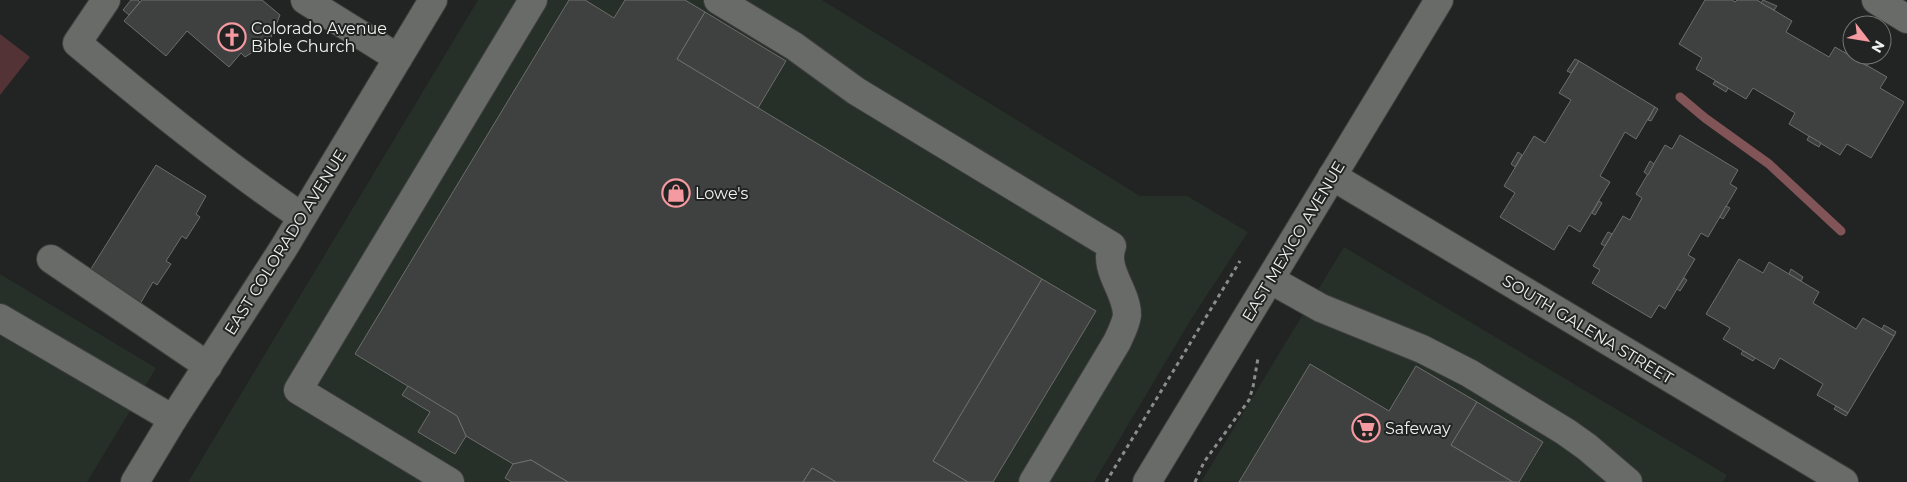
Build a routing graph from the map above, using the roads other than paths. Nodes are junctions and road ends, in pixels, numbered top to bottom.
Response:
1 (106, 0) edge
2 (305, 0) edge
3 (432, 0) edge
4 (533, 0) edge
5 (718, 0) edge
6 (1439, 0) edge
7 (1876, 0) edge
8 (1907, 19) edge
9 (398, 58) junction
10 (1332, 176) junction
11 (302, 217) junction
12 (50, 260) dead end
13 (1270, 280) junction
14 (0, 318) edge
15 (208, 366) junction
16 (173, 419) junction
17 (135, 482) edge
18 (450, 482) edge
19 (1033, 482) edge
20 (1147, 482) edge
21 (1628, 482) edge
22 (1844, 482) edge

1 - 11 street
2 - 9 street
3 - 9 street, EAST COLORADO AVENUE
4 - 18 street
5 - 19 street
6 - 10 street, EAST MEXICO AVENUE
7 - 8 street
9 - 11 street, EAST COLORADO AVENUE
10 - 13 street, EAST MEXICO AVENUE
10 - 22 street, SOUTH GALENA STREET
11 - 15 street, EAST COLORADO AVENUE
12 - 15 street
13 - 20 street, EAST MEXICO AVENUE
13 - 21 street
14 - 16 street
15 - 16 street, EAST COLORADO AVENUE
16 - 17 street, EAST COLORADO AVENUE

